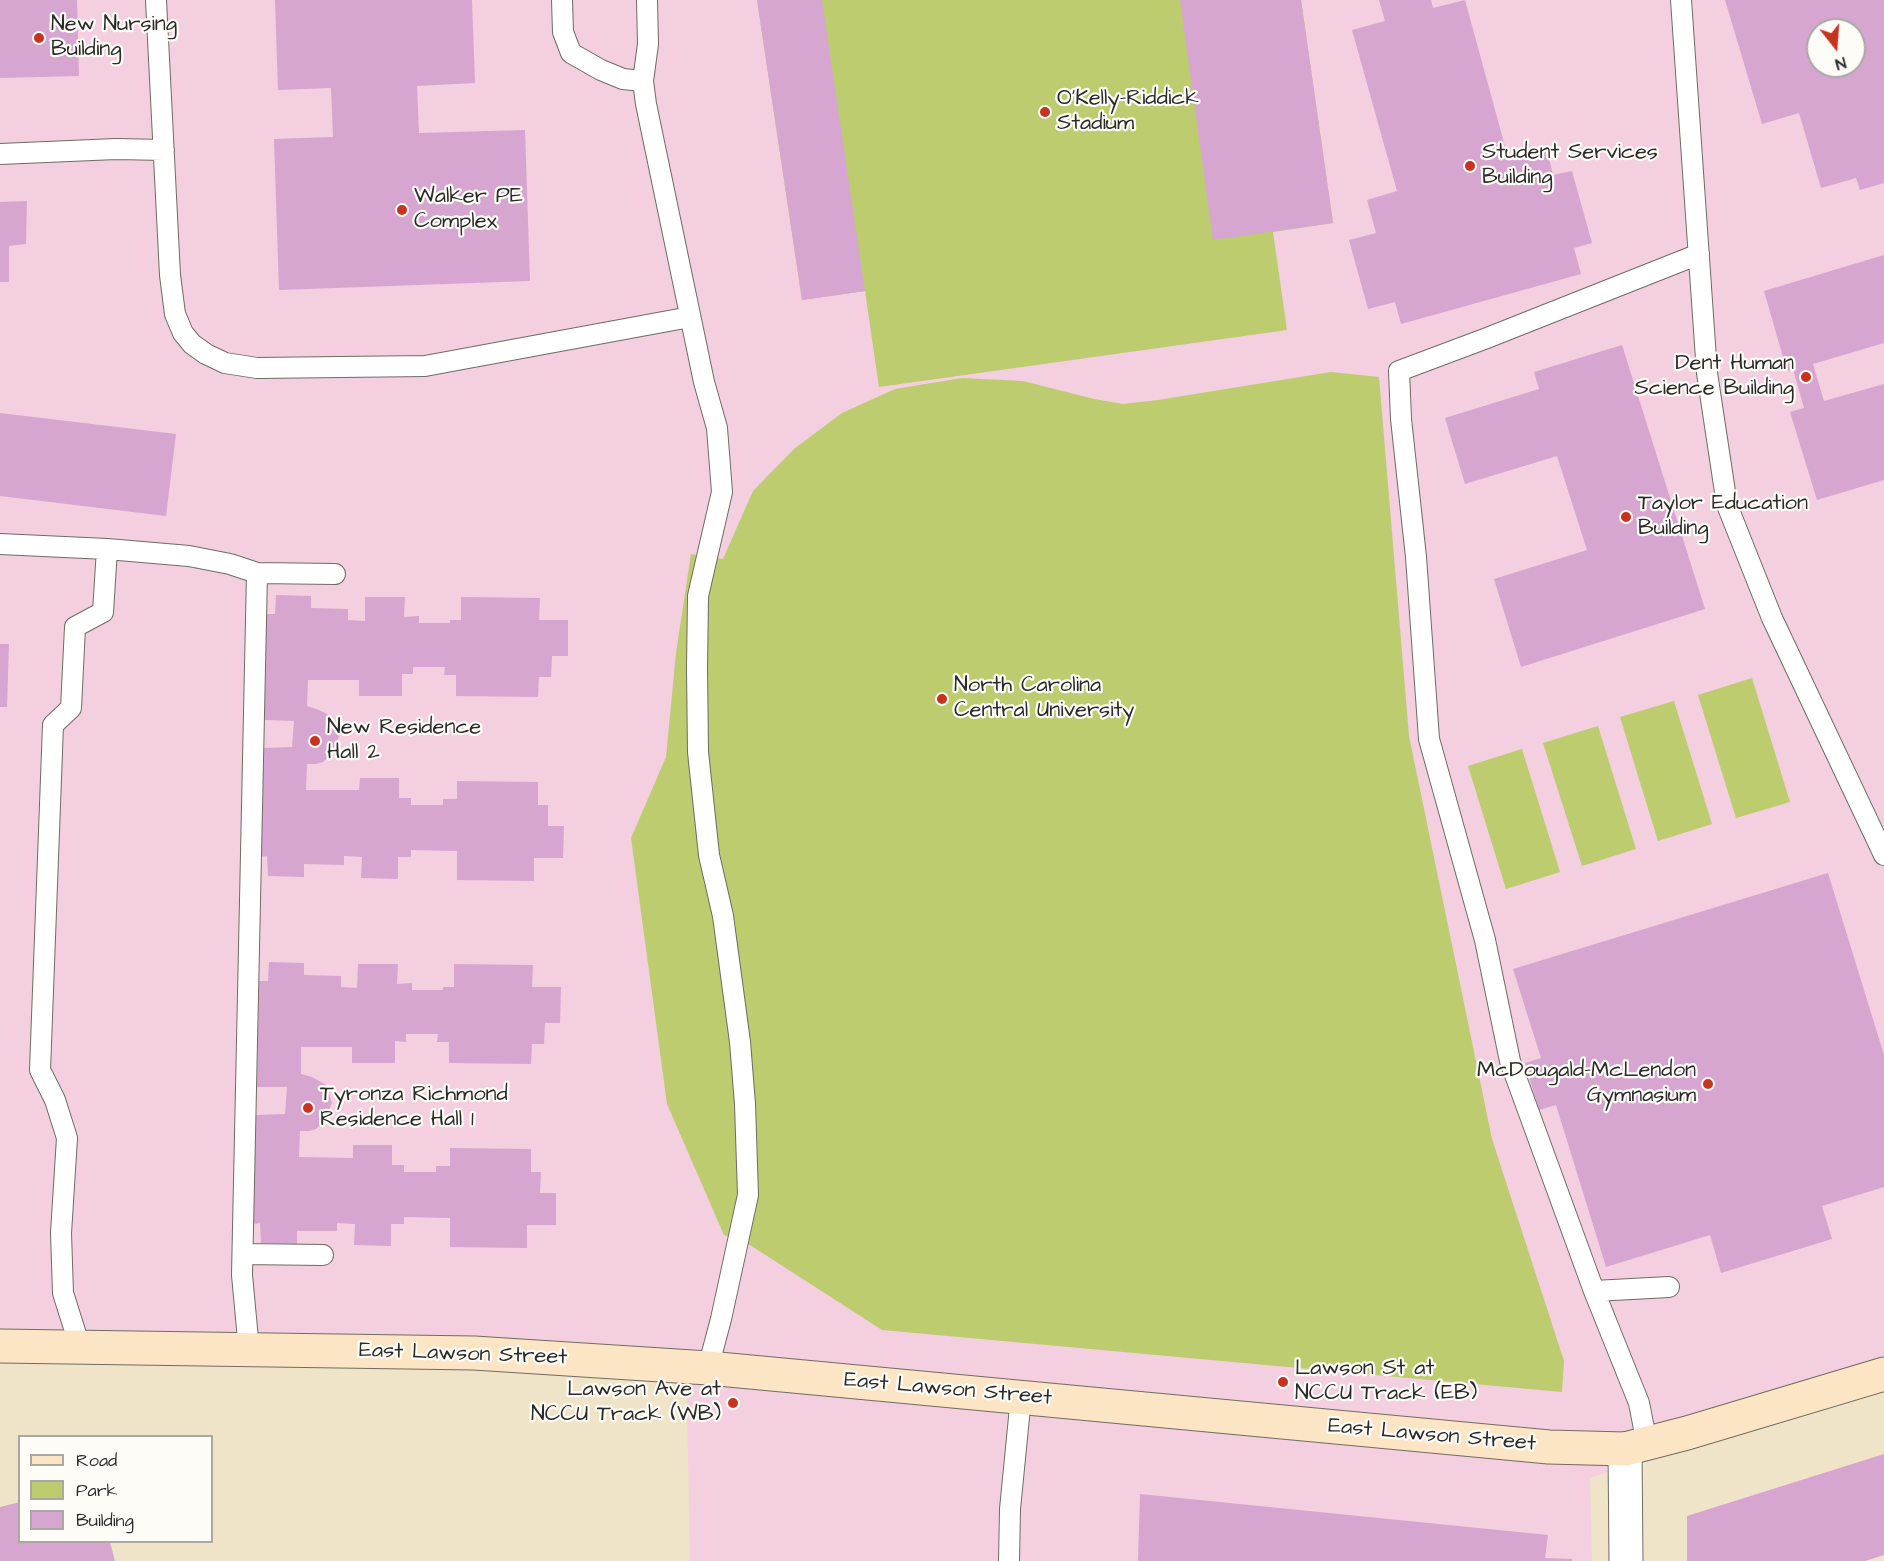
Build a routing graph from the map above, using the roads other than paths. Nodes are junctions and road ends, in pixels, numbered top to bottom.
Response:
1 (156, 0) edge
2 (562, 0) edge
3 (647, 0) edge
4 (1681, 0) edge
5 (643, 81) junction
6 (164, 150) junction
7 (0, 154) edge
8 (1699, 254) junction
9 (690, 317) junction
10 (0, 544) edge
11 (107, 549) junction
12 (257, 573) junction
13 (335, 574) dead end
14 (1884, 855) edge
15 (243, 1254) junction
16 (323, 1255) dead end
17 (1669, 1287) dead end
18 (1594, 1291) junction
19 (0, 1346) edge
20 (80, 1347) junction
21 (249, 1350) junction
22 (708, 1368) junction
23 (1884, 1374) edge
24 (1021, 1397) junction
25 (1636, 1446) junction
26 (1009, 1561) edge
27 (1626, 1561) edge

1 - 6 lane
2 - 5 lane
3 - 5 lane
4 - 8 lane
5 - 9 lane
6 - 7 lane
6 - 9 lane
8 - 14 lane
8 - 18 lane
9 - 22 lane
10 - 11 lane
11 - 12 lane
11 - 20 lane
12 - 13 lane
12 - 15 lane
15 - 16 lane
15 - 21 lane
17 - 18 lane
18 - 25 lane
19 - 20 street, East Lawson Street
20 - 21 street, East Lawson Street
21 - 22 street, East Lawson Street
22 - 24 street, East Lawson Street
23 - 25 street, East Lawson Street
24 - 25 street, East Lawson Street
24 - 26 lane
25 - 27 street

